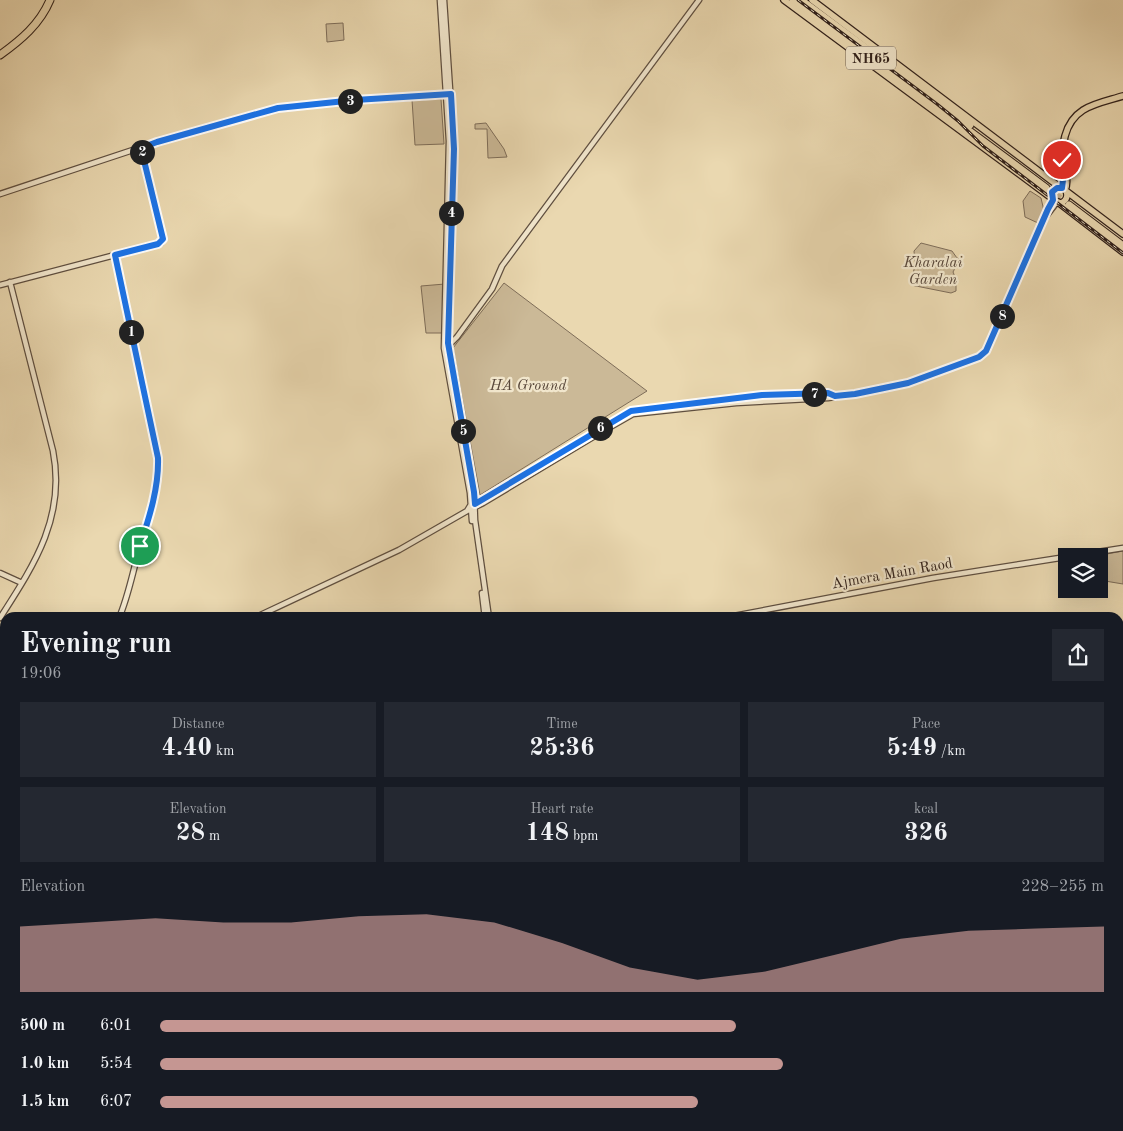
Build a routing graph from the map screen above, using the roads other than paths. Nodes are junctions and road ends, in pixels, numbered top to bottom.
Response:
1 (45, 0) edge
2 (50, 0) edge
3 (440, 0) edge
4 (444, 0) edge
5 (699, 0) edge
6 (784, 0) edge
7 (793, 0) edge
8 (802, 0) edge
9 (812, 0) edge
10 (0, 49) edge
11 (0, 55) edge
12 (449, 95) junction
13 (1123, 96) edge
14 (946, 107) junction
15 (962, 113) junction
16 (949, 116) junction
17 (964, 134) junction
18 (141, 148) junction
19 (1064, 189) junction
20 (0, 194) edge
21 (1055, 201) junction
22 (1123, 234) edge
23 (1123, 240) edge
24 (1123, 246) edge
25 (1123, 252) edge
26 (115, 255) junction
27 (10, 282) junction
28 (0, 285) edge
29 (446, 346) junction
30 (471, 508) junction
31 (1123, 548) edge
32 (1108, 550) edge
33 (1058, 558) edge
34 (0, 573) edge
35 (22, 583) junction
36 (4, 612) edge
37 (121, 612) edge
38 (267, 612) edge
39 (486, 612) edge
40 (754, 612) edge

1 - 10 highway
2 - 11 highway
3 - 12 street
4 - 12 street
5 - 29 street
6 - 17 main road
7 - 16 highway, NH65
8 - 14 highway, NH65
9 - 15 main road
12 - 18 street
12 - 29 street
13 - 19 main road
14 - 15 highway
14 - 16 highway, NH65
15 - 19 main road
16 - 17 highway
17 - 21 main road
18 - 20 street
18 - 26 street
19 - 21 main road
19 - 21 main road
19 - 22 main road
21 - 25 main road
21 - 30 street
23 - 24 highway
26 - 27 street
26 - 37 street
27 - 28 street
27 - 35 street
29 - 30 street
30 - 38 street
30 - 39 street
31 - 32 street
33 - 40 street, Ajmera Main Raod
34 - 35 street
35 - 36 street

